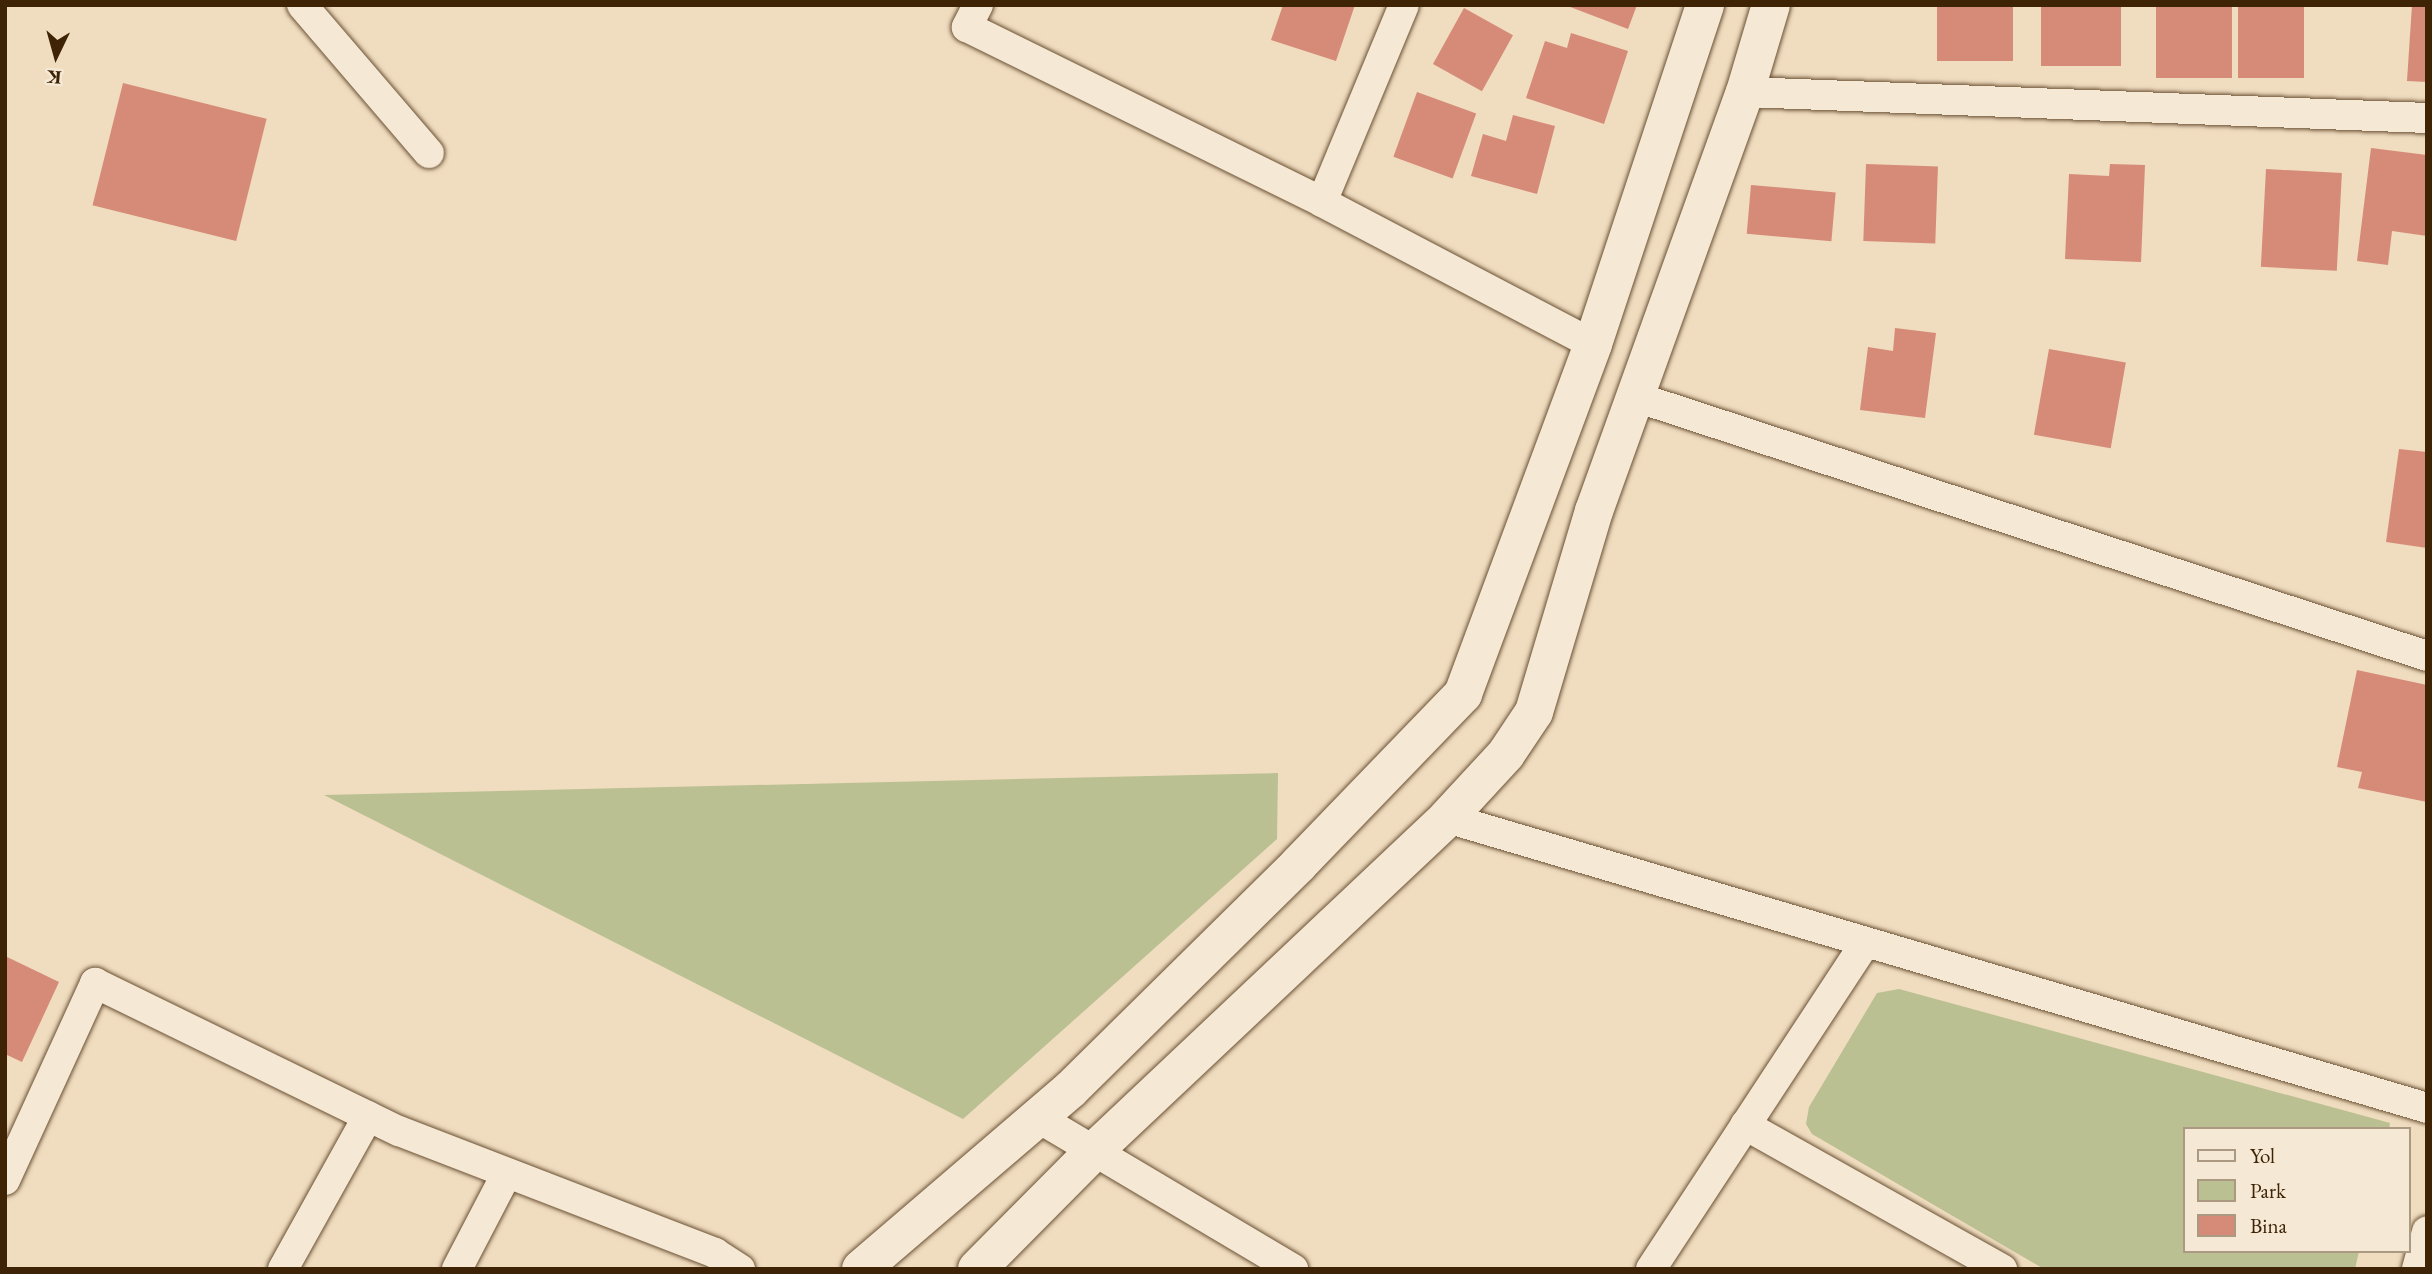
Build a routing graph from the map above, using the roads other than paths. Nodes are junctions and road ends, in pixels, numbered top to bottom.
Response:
1 (302, 5) edge
2 (978, 5) edge
3 (1404, 5) edge
4 (1704, 5) edge
5 (1772, 5) edge
6 (1745, 92) junction
7 (2427, 118) edge
8 (429, 153) dead end
9 (1322, 202) junction
10 (1593, 344) junction
11 (1636, 397) junction
12 (2427, 656) edge
13 (1447, 818) junction
14 (1866, 942) junction
15 (2427, 1108) edge
16 (368, 1116) junction
17 (1037, 1117) junction
18 (1745, 1125) junction
19 (1094, 1151) junction
20 (507, 1173) junction
21 (5, 1180) edge
22 (2427, 1231) edge
23 (284, 1269) edge
24 (457, 1269) edge
25 (740, 1269) edge
26 (861, 1269) edge
27 (977, 1269) edge
28 (1293, 1269) edge
29 (1651, 1269) edge
30 (2002, 1269) edge
31 (2417, 1269) edge

1 - 8 street
2 - 9 street
3 - 9 street
4 - 10 street
5 - 6 street
6 - 7 street
6 - 11 street
9 - 10 street
10 - 17 street
11 - 12 street
11 - 13 street
13 - 14 street
13 - 19 street
14 - 15 street
14 - 18 street
16 - 20 street
16 - 21 street
16 - 23 street
17 - 19 street
17 - 26 street
18 - 29 street
18 - 30 street
19 - 27 street
19 - 28 street
20 - 24 street
20 - 25 street
22 - 31 street

